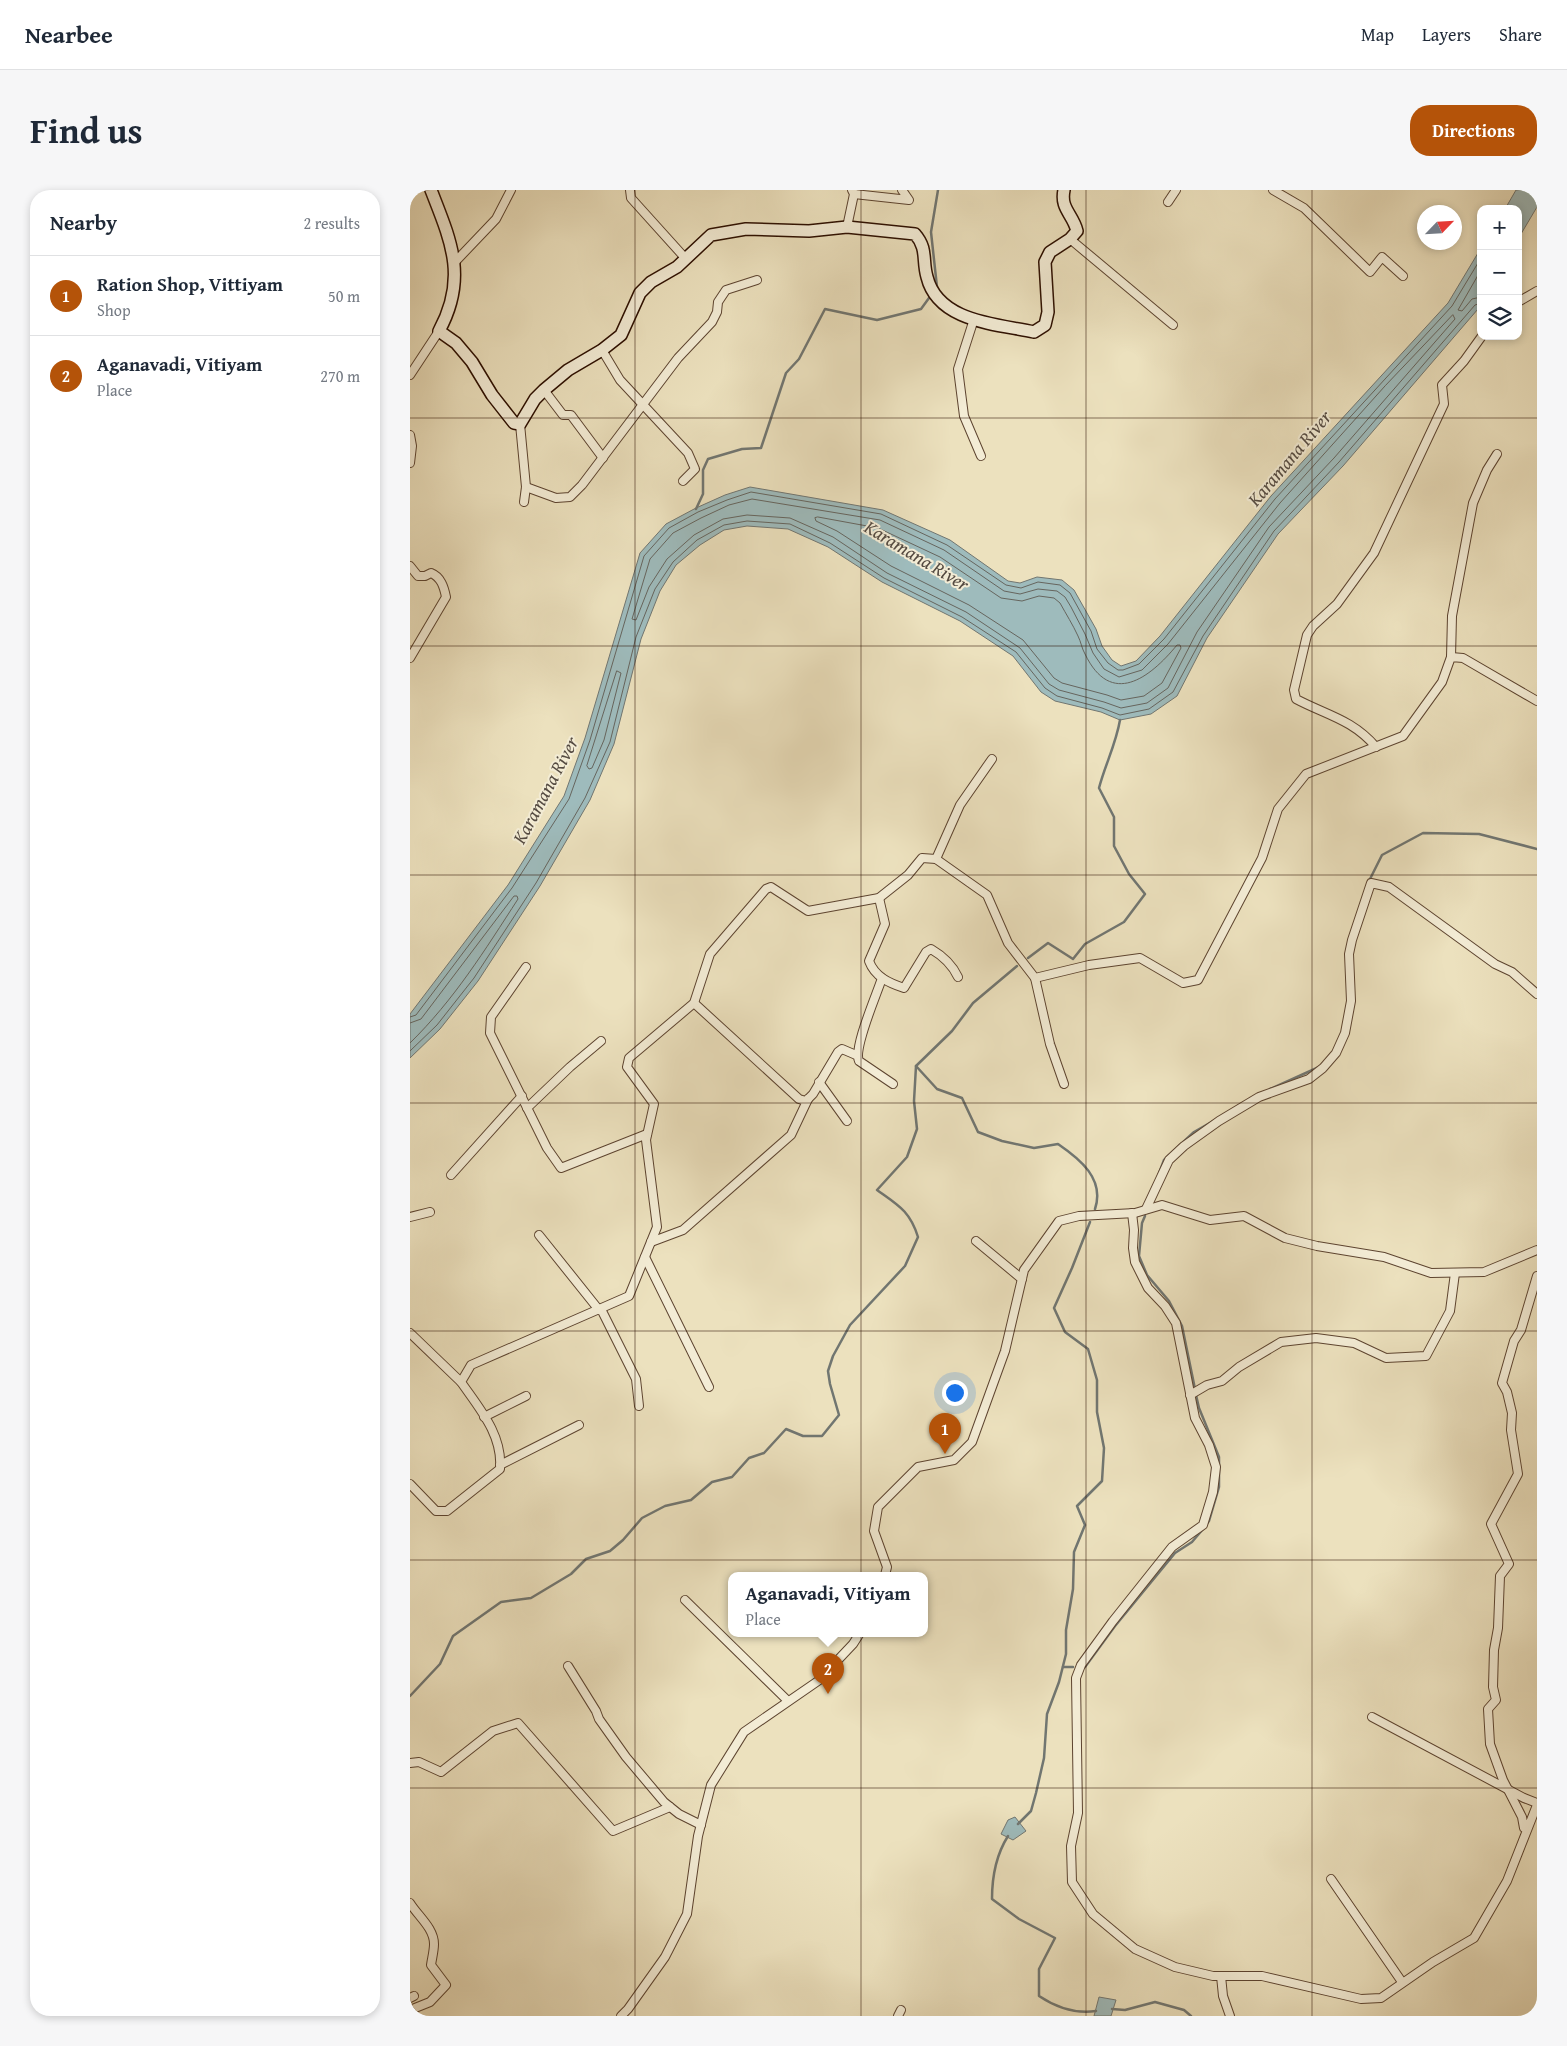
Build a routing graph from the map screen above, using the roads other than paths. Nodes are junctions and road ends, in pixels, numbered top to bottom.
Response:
1 (431, 190) edge
2 (511, 190) edge
3 (630, 190) edge
4 (902, 190) edge
5 (1064, 190) edge
6 (1176, 190) edge
7 (1273, 190) edge
8 (853, 192) edge
9 (1168, 202) dead end
10 (847, 227) junction
11 (1070, 239) junction
12 (686, 259) junction
13 (455, 262) junction
14 (1402, 276) dead end
15 (757, 280) dead end
16 (1537, 291) edge
17 (1522, 300) edge
18 (974, 319) junction
19 (1173, 325) dead end
20 (439, 331) junction
21 (1479, 340) edge
22 (602, 350) junction
23 (410, 375) edge
24 (544, 390) junction
25 (643, 404) junction
26 (520, 424) junction
27 (410, 435) edge
28 (1497, 454) dead end
29 (981, 456) dead end
30 (603, 458) junction
31 (410, 463) edge
32 (683, 481) dead end
33 (526, 487) junction
34 (524, 502) dead end
35 (410, 566) edge
36 (1451, 657) junction
37 (410, 658) edge
38 (1537, 701) edge
39 (1376, 746) junction
40 (992, 759) dead end
41 (936, 859) junction
42 (879, 898) junction
43 (526, 967) dead end
44 (958, 977) dead end
45 (882, 978) junction
46 (1035, 978) junction
47 (1537, 994) edge
48 (694, 1003) junction
49 (601, 1041) dead end
50 (856, 1055) junction
51 (820, 1082) junction
52 (893, 1084) dead end
53 (1064, 1084) dead end
54 (522, 1096) junction
55 (808, 1099) junction
56 (527, 1108) junction
57 (847, 1121) dead end
58 (647, 1134) junction
59 (451, 1175) dead end
60 (1146, 1209) junction
61 (430, 1212) dead end
62 (1132, 1213) junction
63 (410, 1217) edge
64 (540, 1235) dead end
65 (651, 1242) junction
66 (976, 1242) dead end
67 (1537, 1250) edge
68 (645, 1256) junction
69 (1456, 1273) junction
70 (1537, 1276) edge
71 (1022, 1279) junction
72 (600, 1309) junction
73 (410, 1333) edge
74 (461, 1382) junction
75 (709, 1388) dead end
76 (1191, 1395) junction
77 (526, 1396) dead end
78 (639, 1406) dead end
79 (484, 1417) junction
80 (579, 1425) dead end
81 (500, 1465) junction
82 (410, 1484) edge
83 (886, 1572) edge
84 (685, 1600) dead end
85 (857, 1637) edge
86 (568, 1666) dead end
87 (788, 1701) junction
88 (1372, 1717) dead end
89 (410, 1763) edge
90 (1507, 1789) junction
91 (1537, 1804) edge
92 (667, 1805) junction
93 (1526, 1824) dead end
94 (701, 1825) junction
95 (1330, 1879) dead end
96 (410, 1903) edge
97 (1221, 1976) junction
98 (1402, 1982) junction
99 (410, 2010) edge
100 (621, 2016) edge
101 (1230, 2016) edge

1 - 13 street
2 - 13 street
3 - 12 street
4 - 8 street
5 - 11 street
6 - 9 street
7 - 14 street
8 - 10 street
10 - 12 street
10 - 18 street
11 - 18 street
11 - 19 street
12 - 22 street
13 - 20 street
15 - 25 street
16 - 17 street
18 - 29 street
20 - 23 street
20 - 26 street
21 - 39 street
22 - 24 street
22 - 25 street
24 - 26 street
24 - 30 street
25 - 30 street
25 - 32 street
26 - 33 street
27 - 31 street
28 - 36 street
30 - 33 street
33 - 34 street
35 - 37 street
36 - 38 street
36 - 39 street
39 - 46 street
40 - 41 street
41 - 42 street
41 - 46 street
42 - 45 street
42 - 48 street
43 - 54 street
44 - 45 street
45 - 50 street
46 - 53 street
47 - 60 street
48 - 55 street
48 - 58 street
49 - 56 street
50 - 51 street
50 - 52 street
51 - 55 street
51 - 57 street
54 - 56 street
54 - 59 street
55 - 65 street
56 - 58 street
58 - 65 street
60 - 62 street
60 - 69 street
61 - 63 street
62 - 71 street
62 - 76 street
64 - 72 street
65 - 68 street
66 - 71 street
67 - 69 street
68 - 72 street
68 - 75 street
69 - 76 street
70 - 90 street
71 - 83 street
72 - 74 street
72 - 78 street
73 - 74 street
74 - 79 street
76 - 97 street
77 - 79 street
79 - 81 street
80 - 81 street
81 - 82 street
84 - 87 street
85 - 87 street
86 - 92 street
87 - 94 street
88 - 90 street
89 - 92 street
90 - 91 street
90 - 93 street
91 - 98 street
92 - 94 street
94 - 100 street
95 - 98 street
96 - 99 street
97 - 98 street
97 - 101 street

